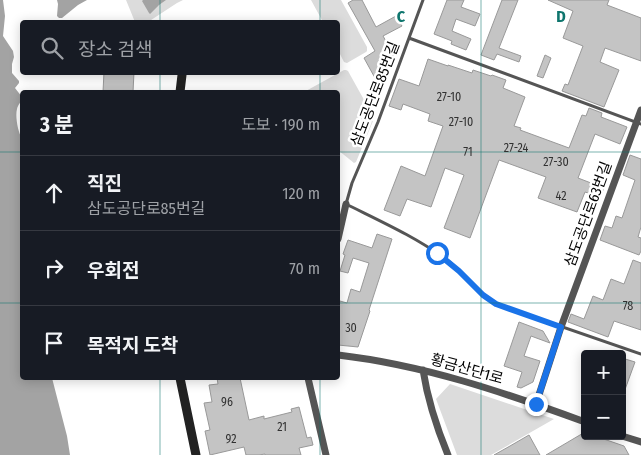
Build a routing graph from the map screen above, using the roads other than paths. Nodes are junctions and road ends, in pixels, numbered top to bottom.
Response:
1 (423, 0) edge
2 (408, 38) junction
3 (182, 75) dead end
4 (180, 90) edge
5 (641, 110) edge
6 (639, 123) edge
7 (346, 204) junction
8 (340, 230) edge
9 (561, 327) junction
10 (641, 354) edge
11 (340, 355) edge
12 (423, 370) junction
13 (180, 380) edge
14 (308, 380) edge
15 (536, 404) junction
16 (581, 421) edge
17 (626, 437) edge
18 (641, 442) edge
19 (196, 455) edge
20 (326, 455) edge
21 (448, 455) edge

1 - 2 lane, 삼도공단로85번길
2 - 6 lane, 삼도공단로85번길
2 - 7 lane, 삼도공단로85번길
3 - 4 street
5 - 6 street, 삼도공단로63번길
6 - 9 street, 삼도공단로63번길
7 - 8 street
7 - 9 lane
9 - 10 lane
9 - 15 street, 삼도공단로63번길
11 - 12 street, 황금산단1로
12 - 15 street, 황금산단1로
12 - 21 street
13 - 19 street
14 - 20 street
15 - 16 street, 황금산단1로
17 - 18 street

